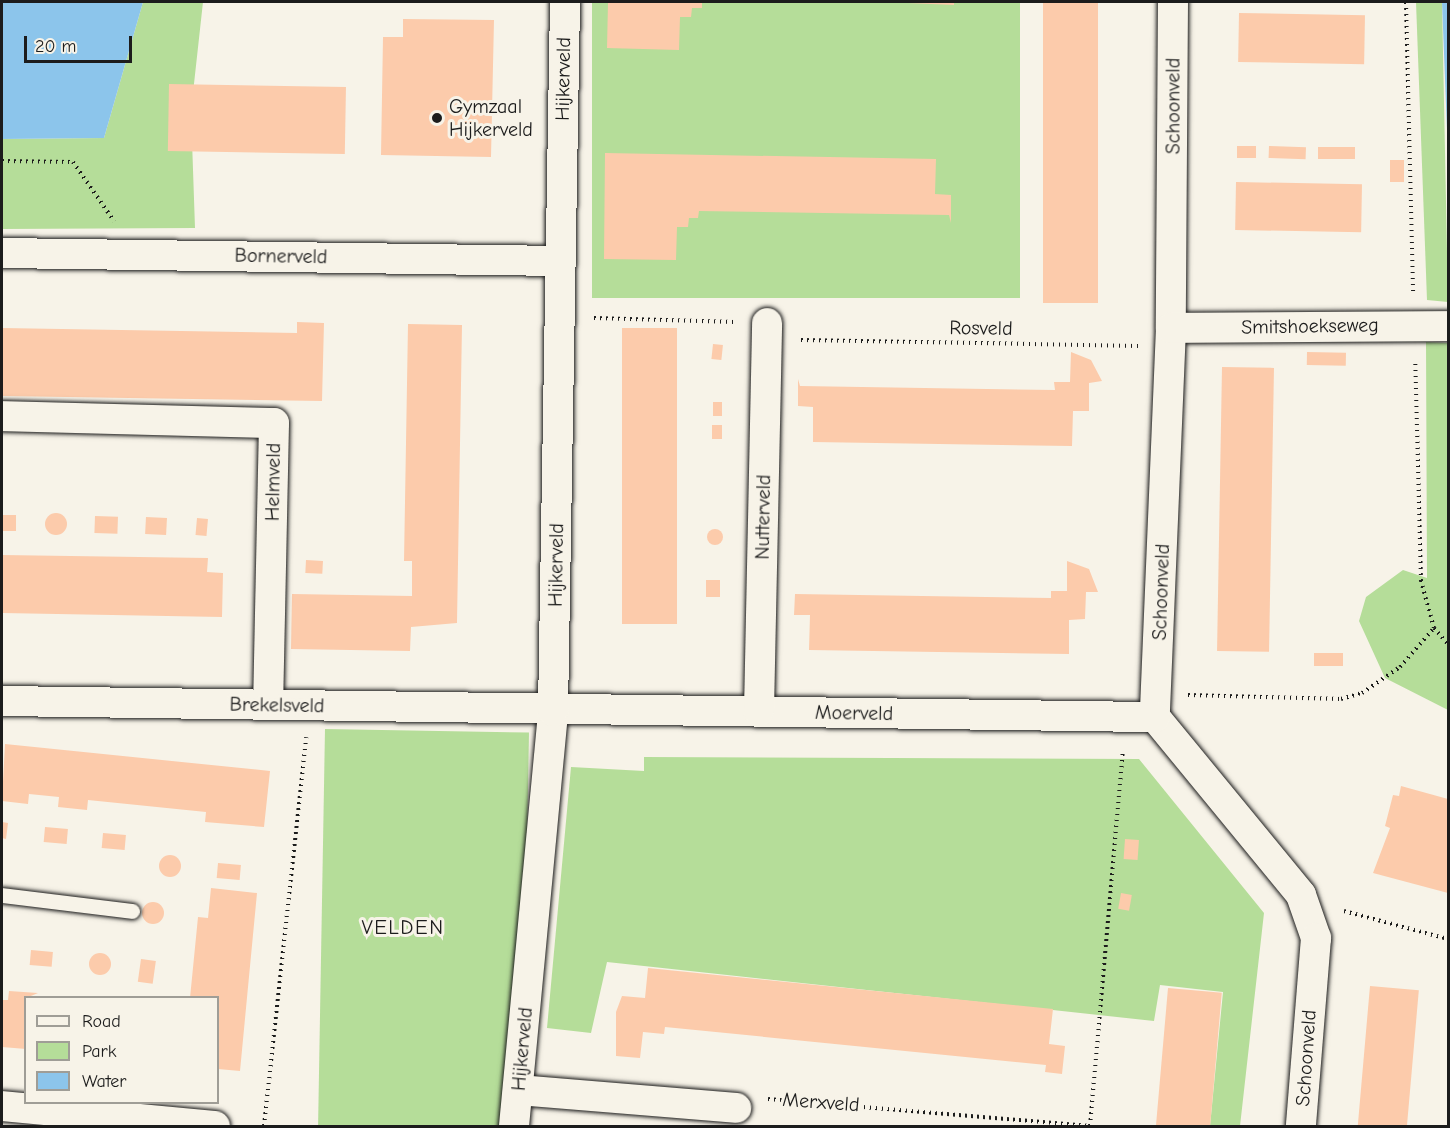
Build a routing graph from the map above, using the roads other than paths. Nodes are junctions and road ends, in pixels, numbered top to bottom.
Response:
1 (565, 2) edge
2 (1173, 2) edge
3 (2, 253) edge
4 (561, 261) junction
5 (1449, 326) edge
6 (779, 331) road end
7 (1171, 337) junction
8 (2, 416) edge
9 (2, 701) edge
10 (268, 705) junction
11 (1156, 705) junction
12 (553, 711) junction
13 (759, 711) junction
14 (2, 895) edge
15 (132, 911) dead end
16 (518, 1090) junction
17 (2, 1106) edge
18 (736, 1108) road end
19 (215, 1126) edge
20 (514, 1126) edge
21 (1301, 1126) edge

1 - 4 street, Hijkerveld
2 - 7 street, Schoonveld
3 - 4 street, Bornerveld
4 - 12 street, Hijkerveld
5 - 7 street, Smitshoekseweg
6 - 13 street, Nutterveld
7 - 11 street, Schoonveld
8 - 10 street, Helmveld
9 - 10 street, Brekelsveld
10 - 12 street, Brekelsveld
11 - 13 street, Moerveld
11 - 21 street, Schoonveld
12 - 13 street, Moerveld
12 - 16 street, Hijkerveld
14 - 15 lane
16 - 18 street
16 - 20 street, Hijkerveld
17 - 19 street

